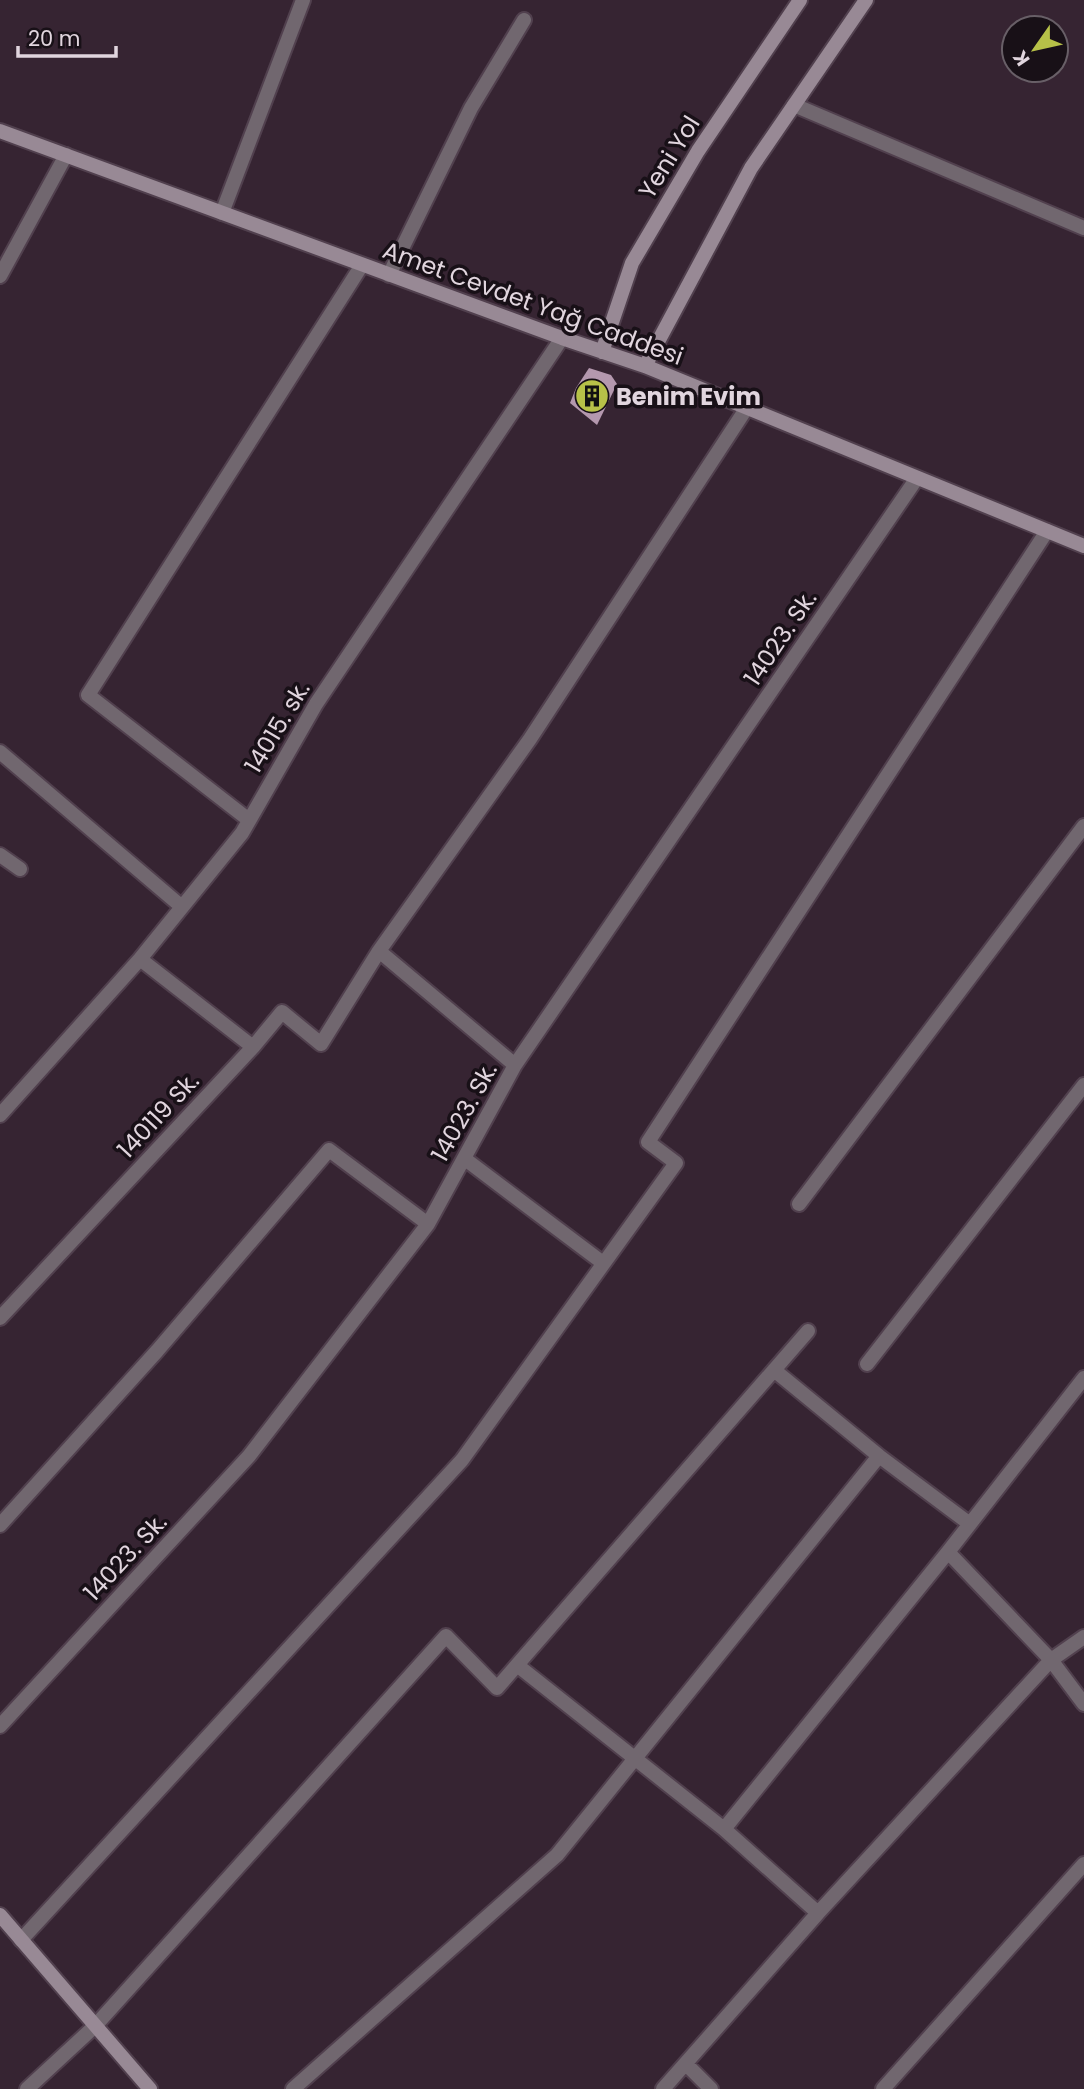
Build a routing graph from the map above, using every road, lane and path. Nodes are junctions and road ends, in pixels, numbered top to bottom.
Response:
1 (303, 0) edge
2 (800, 0) edge
3 (866, 0) edge
4 (524, 20) dead end
5 (794, 105) junction
6 (0, 131) edge
7 (66, 155) junction
8 (222, 213) junction
9 (1084, 228) edge
10 (362, 265) junction
11 (389, 275) junction
12 (0, 276) edge
13 (562, 338) junction
14 (602, 352) junction
15 (645, 366) junction
16 (746, 409) junction
17 (917, 478) junction
18 (1047, 531) junction
19 (1084, 547) edge
20 (0, 752) edge
21 (249, 820) junction
22 (1084, 826) edge
23 (0, 855) edge
24 (20, 869) dead end
25 (182, 907) junction
26 (379, 951) junction
27 (140, 959) junction
28 (253, 1047) junction
29 (515, 1065) junction
30 (1084, 1085) edge
31 (0, 1115) edge
32 (465, 1159) junction
33 (799, 1204) dead end
34 (428, 1224) junction
35 (603, 1263) junction
36 (0, 1318) edge
37 (808, 1331) dead end
38 (867, 1364) dead end
39 (774, 1370) junction
40 (1084, 1378) edge
41 (878, 1456) junction
42 (970, 1524) junction
43 (0, 1525) edge
44 (948, 1552) junction
45 (1084, 1637) edge
46 (1051, 1660) junction
47 (517, 1665) junction
48 (1084, 1704) edge
49 (0, 1726) edge
50 (635, 1759) junction
51 (724, 1829) junction
52 (1084, 1864) edge
53 (818, 1913) junction
54 (0, 1915) edge
55 (22, 1940) junction
56 (95, 2026) junction
57 (686, 2064) junction
58 (27, 2089) edge
59 (150, 2089) edge
60 (293, 2089) edge
61 (663, 2089) edge
62 (711, 2089) edge
63 (883, 2089) edge

1 - 8 street
2 - 14 main road, Yeni Yol
3 - 5 main road
4 - 11 street
5 - 9 street
5 - 15 main road
6 - 7 main road, Amet Cevdet Yağ Caddesi
7 - 8 main road, Amet Cevdet Yağ Caddesi
7 - 12 street
8 - 10 main road, Amet Cevdet Yağ Caddesi
10 - 11 main road, Amet Cevdet Yağ Caddesi
10 - 21 street
11 - 13 main road, Amet Cevdet Yağ Caddesi
13 - 14 main road, Amet Cevdet Yağ Caddesi
13 - 21 street, 14015. sk.
14 - 15 main road, Amet Cevdet Yağ Caddesi
15 - 16 main road, Amet Cevdet Yağ Caddesi
16 - 17 main road, Amet Cevdet Yağ Caddesi
16 - 26 street
17 - 18 main road, Amet Cevdet Yağ Caddesi
17 - 29 street, 14023. Sk.
18 - 19 main road, Amet Cevdet Yağ Caddesi
18 - 35 street
20 - 25 street
21 - 25 street, 14015. sk.
22 - 33 street
23 - 24 street
25 - 27 street, 14015. sk.
26 - 28 street, 140119 Sk.
26 - 29 street
27 - 28 street
27 - 31 street, 14015. sk.
28 - 36 street, 140119 Sk.
29 - 32 street, 14023. Sk.
30 - 38 street
32 - 34 street, 14023. Sk.
32 - 35 street
34 - 43 street
34 - 49 street, 14023. Sk.
35 - 55 street
37 - 39 street
39 - 41 street
39 - 47 street
40 - 42 street
41 - 42 street
41 - 50 street
42 - 44 street
44 - 46 street
44 - 51 street
45 - 46 street
46 - 48 street
46 - 53 street
47 - 50 street
47 - 56 street
50 - 51 street
50 - 60 street
51 - 53 street
52 - 63 street
53 - 57 street
54 - 55 main road
55 - 56 main road
56 - 58 street
56 - 59 main road
57 - 61 street
57 - 62 street

